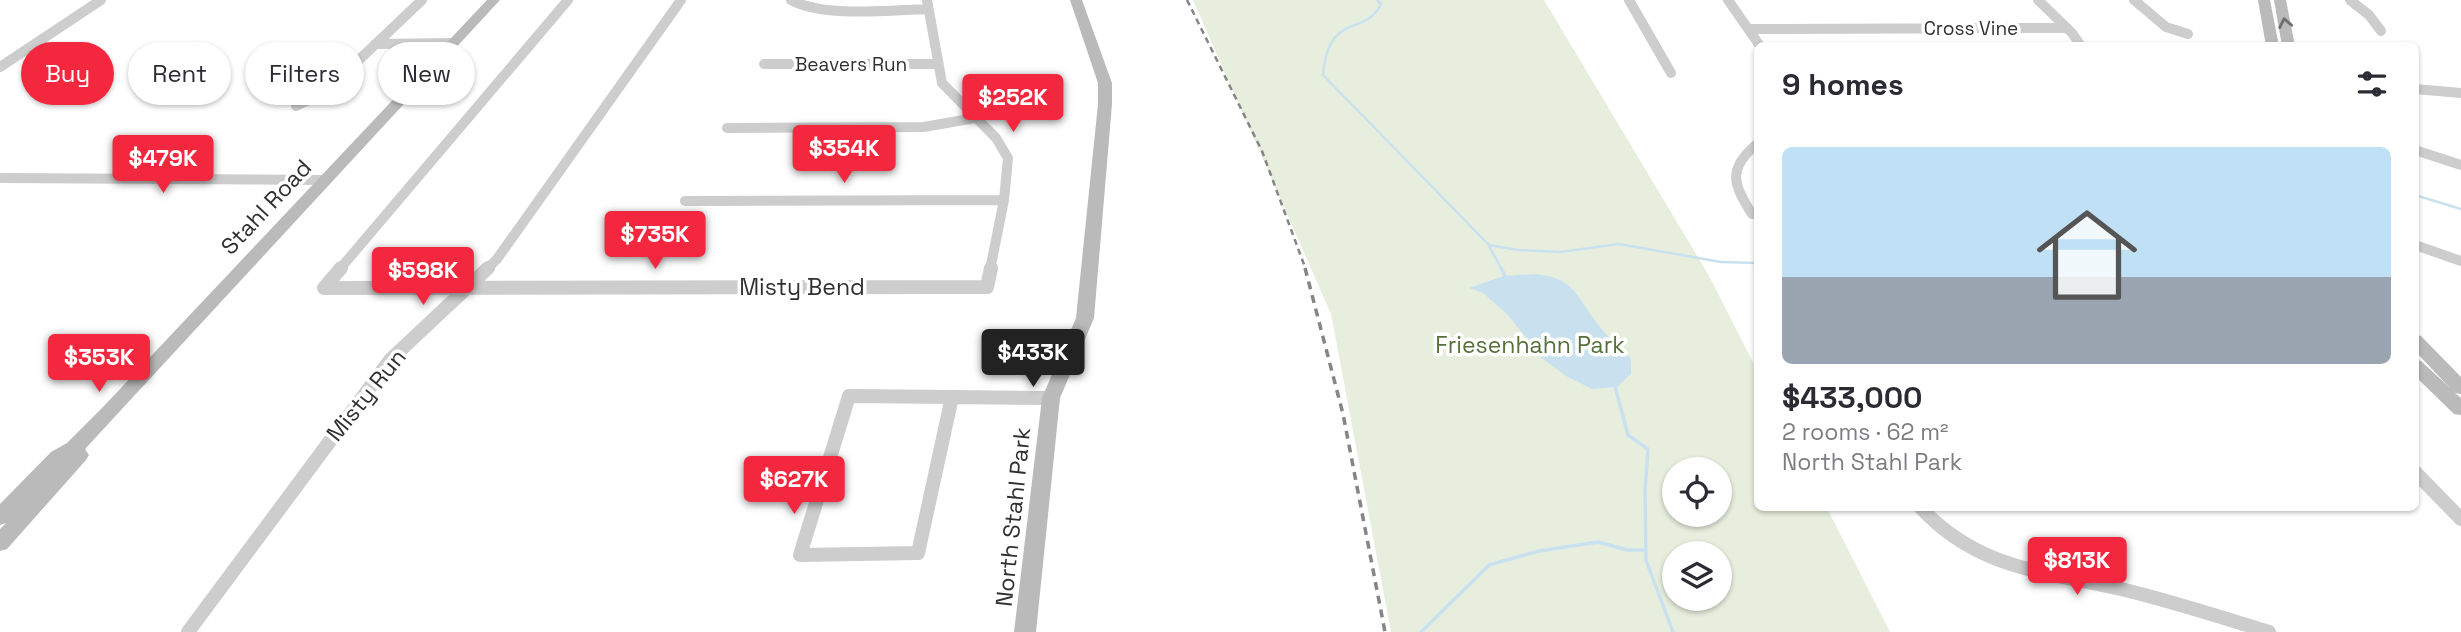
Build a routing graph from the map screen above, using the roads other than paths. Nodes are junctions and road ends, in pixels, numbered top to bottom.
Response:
1 (101, 0) edge
2 (422, 0) edge
3 (494, 0) edge
4 (568, 0) edge
5 (681, 0) edge
6 (791, 0) edge
7 (1076, 0) edge
8 (1629, 0) edge
9 (1728, 0) edge
10 (2038, 0) edge
11 (2134, 0) edge
12 (2264, 0) edge
13 (2280, 0) edge
14 (2350, 0) edge
15 (928, 5) edge
16 (2067, 28) junction
17 (1748, 29) junction
18 (2381, 31) dead end
19 (2188, 34) dead end
20 (454, 42) edge
21 (1757, 42) edge
22 (2078, 42) edge
23 (2272, 42) edge
24 (2288, 42) edge
25 (375, 44) junction
26 (378, 44) edge
27 (764, 64) dead end
28 (938, 64) junction
29 (0, 67) edge
30 (1671, 74) dead end
31 (2419, 89) edge
32 (2461, 93) edge
33 (395, 105) edge
34 (296, 106) dead end
35 (975, 118) junction
36 (727, 128) dead end
37 (1754, 146) edge
38 (2419, 151) edge
39 (2461, 165) edge
40 (0, 178) edge
41 (325, 180) junction
42 (1003, 200) junction
43 (685, 201) dead end
44 (1754, 214) edge
45 (2419, 246) edge
46 (2419, 255) edge
47 (2461, 261) edge
48 (987, 287) joint
49 (324, 288) joint
50 (471, 288) junction
51 (2419, 345) edge
52 (2419, 364) edge
53 (2437, 365) junction
54 (2419, 368) edge
55 (2461, 388) edge
56 (952, 397) junction
57 (1051, 398) junction
58 (2461, 409) edge
59 (74, 448) junction
60 (2419, 476) edge
61 (1923, 511) edge
62 (0, 517) edge
63 (2461, 519) edge
64 (0, 543) edge
65 (188, 632) edge
66 (1026, 632) edge
67 (2269, 632) edge

1 - 29 street
2 - 25 street
3 - 20 street, Stahl Road
4 - 49 street
5 - 50 street, Misty Run
6 - 15 street
7 - 57 street, North Stahl Park
8 - 30 street
9 - 17 street
10 - 16 street
11 - 19 street
12 - 23 street
24 -> 13 street
14 - 18 street
15 - 28 street
16 - 17 street, Cross Vine
16 - 22 street
17 - 21 street
25 - 26 street
25 - 34 street
27 - 28 street, Beavers Run
28 - 35 street
31 - 32 street
33 - 41 street, Stahl Road
35 - 36 street
35 - 42 street
37 - 44 street
38 - 39 street
40 - 41 street
41 - 59 street, Stahl Road
42 - 43 street
42 - 48 street
45 - 47 street
46 - 47 street
48 - 50 street, Misty Bend
49 - 50 street, Misty Bend
50 - 65 street, Misty Run
51 - 53 street
52 - 53 street
53 - 55 street
54 - 58 street
56 - 56 street
56 - 57 street
57 - 66 street, North Stahl Park
59 - 62 street, Stahl Road
59 - 64 street, Stahl Road
60 - 63 street
61 - 67 street

